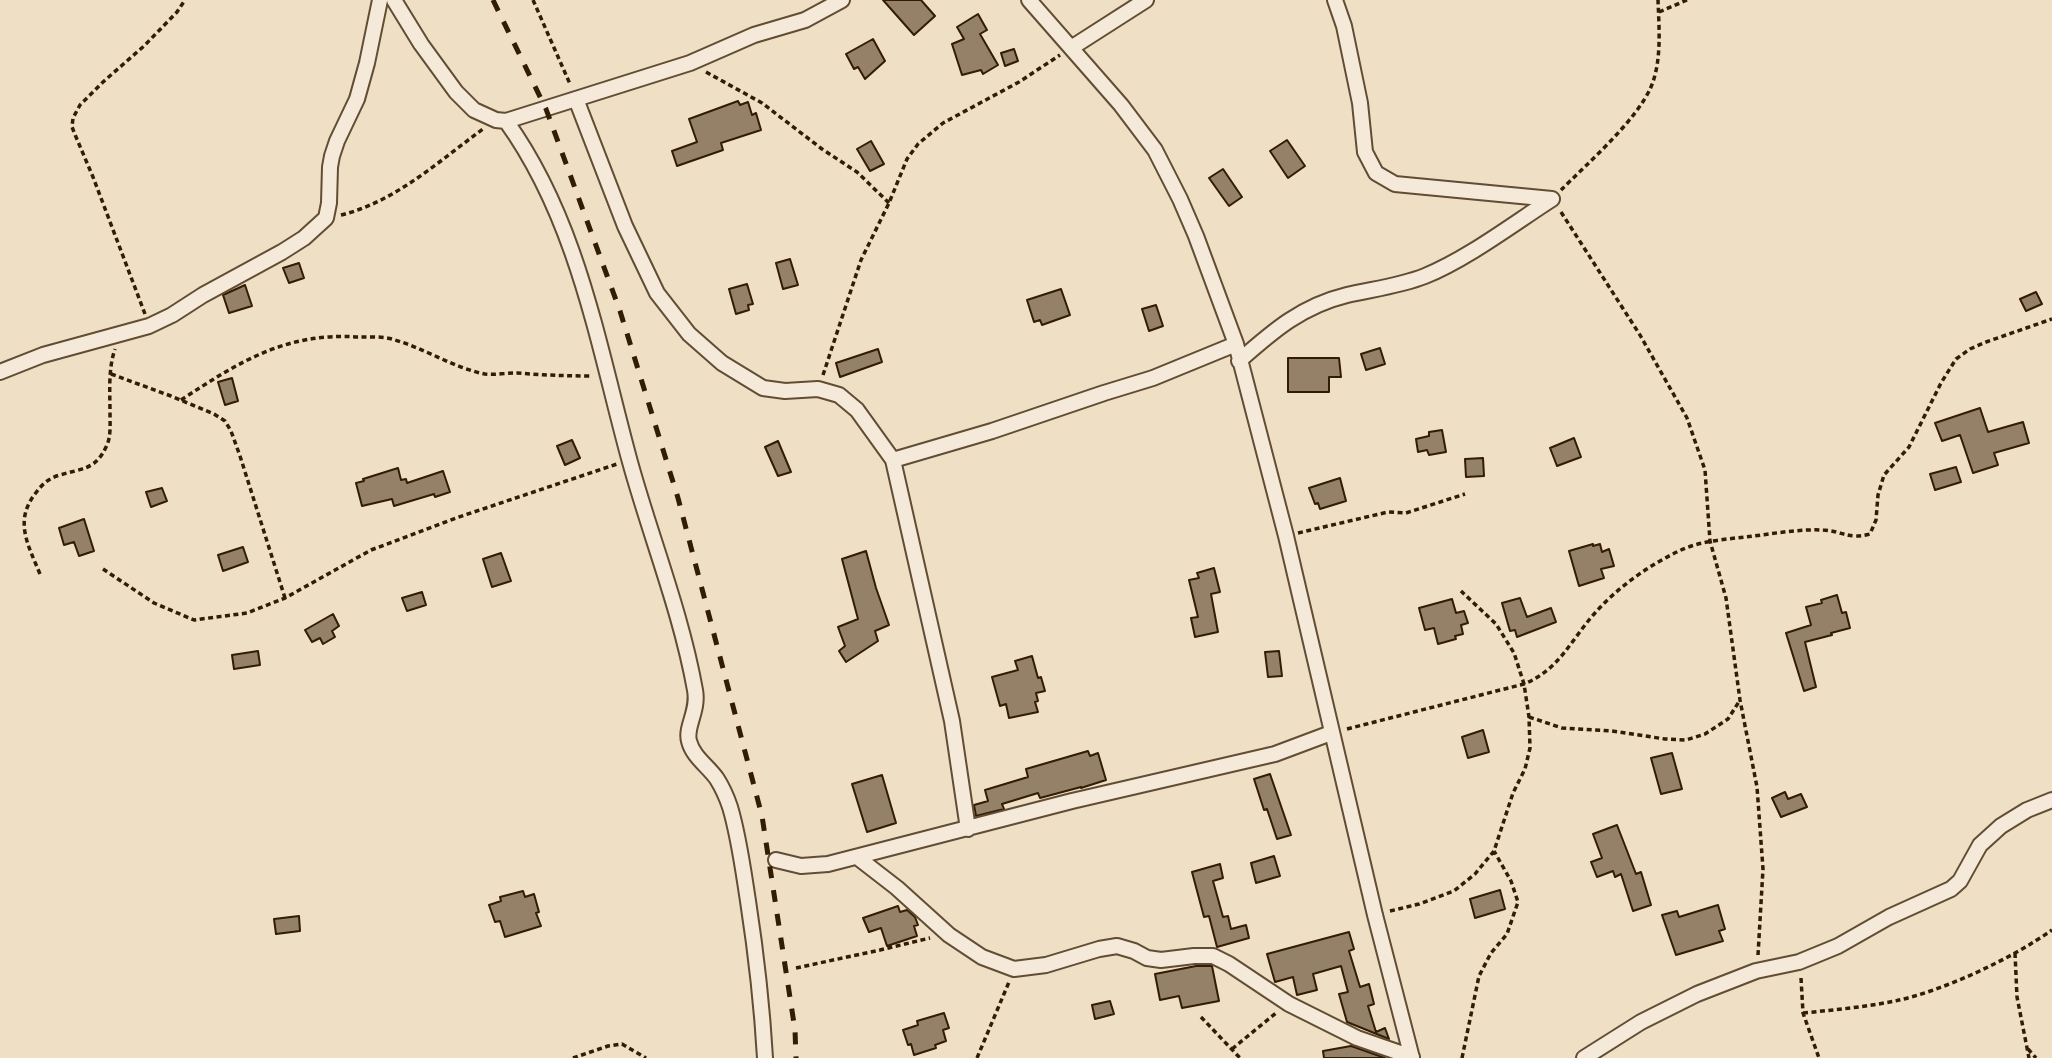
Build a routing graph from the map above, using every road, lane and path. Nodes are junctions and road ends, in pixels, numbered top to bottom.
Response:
1 (185, 0) edge
2 (380, 0) edge
3 (394, 0) edge
4 (533, 0) edge
5 (842, 0) edge
6 (1029, 0) edge
7 (1146, 0) edge
8 (1335, 0) edge
9 (1658, 0) edge
10 (1687, 0) edge
11 (1659, 12) junction
12 (1070, 48) junction
13 (690, 63) junction
14 (576, 99) junction
15 (501, 120) junction
16 (1552, 199) junction
17 (888, 203) junction
18 (326, 218) junction
19 (2052, 319) edge
20 (149, 326) junction
21 (120, 334) junction
22 (1236, 344) junction
23 (1240, 361) junction
24 (0, 372) edge
25 (111, 374) junction
26 (608, 376) junction
27 (818, 389) junction
28 (181, 400) junction
29 (629, 460) junction
30 (893, 460) junction
31 (1465, 494) dead end
32 (1286, 536) junction
33 (1710, 541) junction
34 (103, 569) dead end
35 (40, 573) dead end
36 (1461, 592) dead end
37 (285, 598) junction
38 (1524, 684) junction
39 (1740, 701) junction
40 (1529, 717) junction
41 (1331, 733) junction
42 (2052, 800) edge
43 (968, 829) junction
44 (1494, 851) junction
45 (857, 857) junction
46 (776, 860) dead end
47 (1375, 915) junction
48 (2052, 930) edge
49 (949, 935) junction
50 (2015, 952) junction
51 (1799, 962) junction
52 (796, 968) dead end
53 (1014, 969) junction
54 (1756, 971) junction
55 (1289, 1004) junction
56 (1803, 1013) junction
57 (1201, 1017) dead end
58 (2027, 1048) junction
59 (1232, 1049) junction
60 (573, 1058) edge
61 (646, 1058) edge
62 (765, 1058) edge
63 (977, 1058) edge
64 (1240, 1058) edge
65 (1412, 1058) edge
66 (1462, 1058) edge
67 (1584, 1058) edge
68 (1819, 1058) edge
69 (2029, 1058) edge
70 (2036, 1058) edge

1 - 20 path
2 - 18 street
3 - 15 street
4 - 14 path
5 - 13 street
6 - 12 street
7 - 12 street
8 - 16 street
9 - 11 path
10 - 11 path
11 - 16 path
12 - 17 path
12 - 22 street
13 - 14 street
13 - 17 path
14 - 15 street
14 - 27 street
15 - 18 path
15 - 26 street
16 - 23 street
16 - 33 path
17 - 27 path
18 - 20 street
19 - 33 path
20 - 21 street
21 - 24 street
21 - 25 path
22 - 23 street
22 - 30 street
23 - 32 street
25 - 28 path
25 - 35 path
26 - 28 path
26 - 29 street
27 - 30 street
28 - 37 path
29 - 37 path
29 - 62 street
30 - 43 street
31 - 32 path
32 - 41 street
33 - 38 path
33 - 39 path
34 - 37 path
36 - 38 path
38 - 40 path
38 - 41 path
39 - 40 path
39 - 54 path
40 - 44 path
41 - 43 street
41 - 47 street
42 - 51 street
43 - 45 street
44 - 47 path
44 - 66 path
45 - 46 street
45 - 49 street
47 - 65 street
48 - 50 path
49 - 52 path
49 - 53 street
50 - 56 path
50 - 58 path
51 - 54 street
51 - 56 path
53 - 55 street
53 - 63 path
54 - 67 street
55 - 59 path
55 - 65 street
56 - 68 path
57 - 59 path
58 - 69 path
58 - 70 path
59 - 64 path
60 - 61 path

